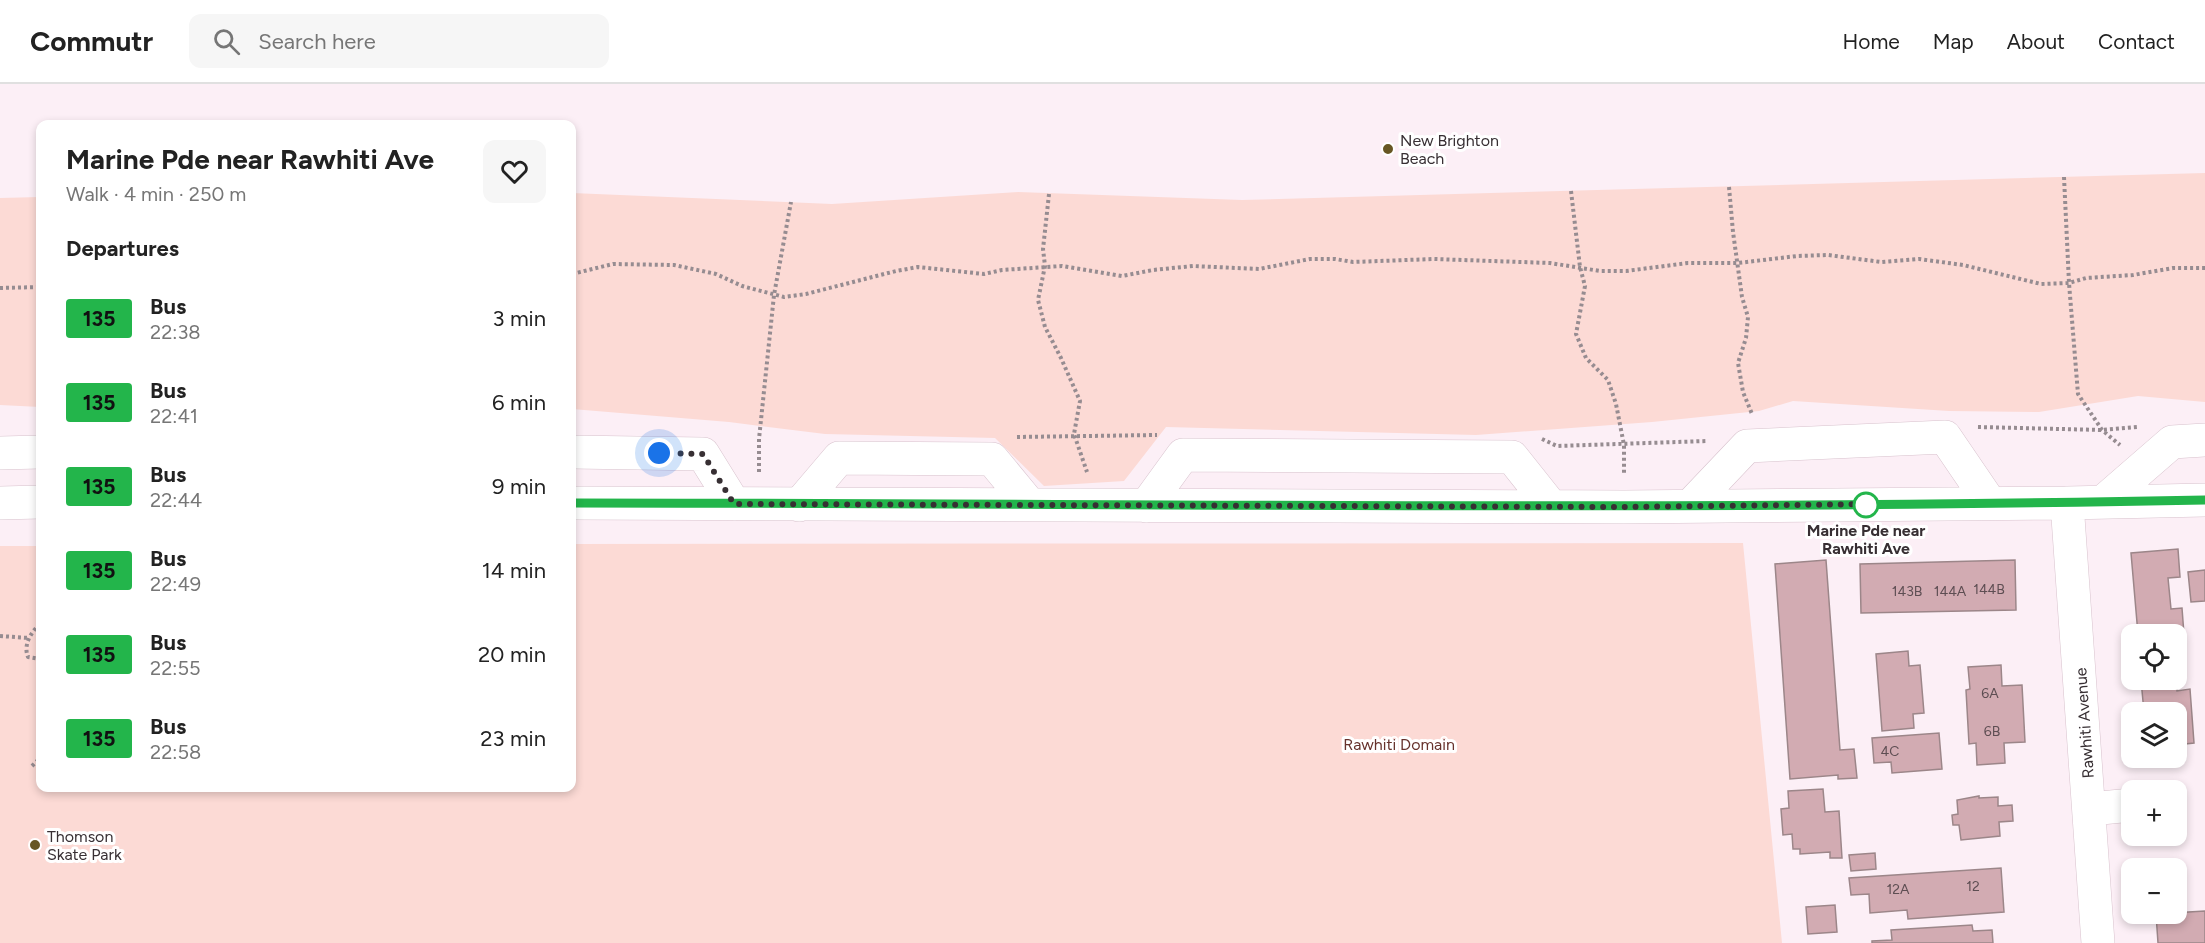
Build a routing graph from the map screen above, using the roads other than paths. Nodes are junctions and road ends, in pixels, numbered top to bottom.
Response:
1 (2205, 440) edge
2 (36, 452) edge
3 (576, 452) edge
4 (0, 453) edge
5 (2205, 500) edge
6 (2104, 501) junction
7 (36, 502) edge
8 (0, 503) edge
9 (576, 503) edge
10 (1990, 503) junction
11 (2067, 503) junction
12 (734, 504) junction
13 (799, 504) junction
14 (1030, 505) junction
15 (1146, 506) junction
16 (1551, 506) junction
17 (1690, 506) junction
18 (2121, 806) edge
19 (2090, 809) junction
20 (2098, 943) edge

1 - 6 street
2 - 4 street
3 - 12 street
5 - 6 street
6 - 11 street
7 - 8 street
9 - 12 street
10 - 11 street
10 - 17 street
10 - 17 street
11 - 19 street, Rawhiti Avenue
12 - 13 street
13 - 14 street
13 - 14 street
14 - 15 street
15 - 16 street
15 - 16 street
16 - 17 street
18 - 19 street
19 - 20 street, Rawhiti Avenue

